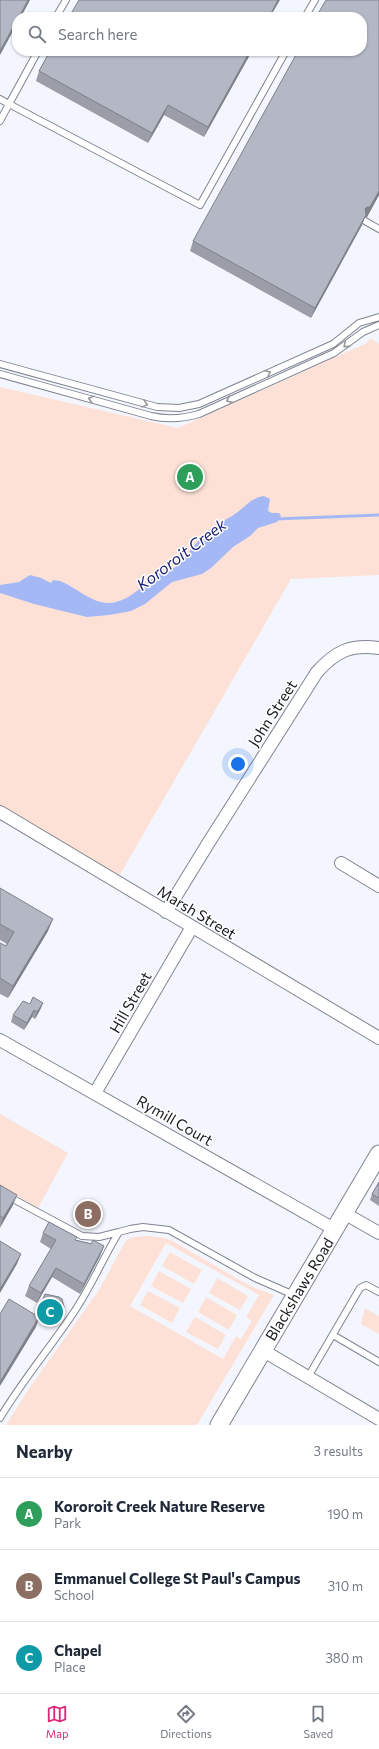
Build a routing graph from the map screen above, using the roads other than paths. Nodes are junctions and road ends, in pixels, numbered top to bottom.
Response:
1 (66, 0) edge
2 (315, 0) edge
3 (59, 12) edge
4 (308, 12) edge
5 (35, 56) edge
6 (283, 56) edge
7 (0, 99) edge
8 (9, 104) junction
9 (0, 121) edge
10 (365, 221) edge
11 (379, 229) edge
12 (379, 317) edge
13 (379, 325) edge
14 (0, 364) edge
15 (0, 374) edge
16 (48, 377) junction
17 (46, 386) junction
18 (113, 395) junction
19 (110, 405) junction
20 (189, 407) junction
21 (192, 416) junction
22 (379, 648) edge
23 (0, 812) edge
24 (341, 863) dead end
25 (379, 886) edge
26 (166, 912) junction
27 (192, 927) junction
28 (379, 1038) edge
29 (0, 1040) edge
30 (94, 1093) junction
31 (379, 1155) edge
32 (0, 1192) edge
33 (344, 1213) junction
34 (334, 1229) junction
35 (119, 1232) junction
36 (379, 1234) edge
37 (379, 1292) edge
38 (295, 1295) junction
39 (333, 1335) junction
40 (262, 1350) junction
41 (379, 1362) edge
42 (308, 1377) junction
43 (0, 1418) edge
44 (379, 1419) edge
45 (219, 1425) edge

1 - 3 lane
2 - 4 lane
5 - 8 lane
6 - 8 lane
7 - 8 lane
8 - 9 lane
10 - 11 lane
20 -> 12 lane
13 -> 21 lane
14 - 16 lane
15 - 17 lane
16 - 17 lane
16 - 18 lane
19 -> 17 lane
18 - 19 lane
18 -> 20 lane
19 - 21 lane
20 - 21 lane
22 - 26 street, John Street
23 - 26 street, Marsh Street
24 - 25 street
26 - 27 street, Marsh Street
27 - 28 street, Marsh Street
27 - 30 street, Hill Street
29 - 30 street, Rymill Court
30 - 34 street, Rymill Court
31 - 33 main road, Blackshaws Road
32 - 35 lane
33 - 34 main road, Blackshaws Road
33 - 36 street
34 - 38 main road, Blackshaws Road
35 - 38 lane
35 - 43 lane
37 - 39 lane
38 - 40 main road, Blackshaws Road
39 - 41 lane
39 - 42 lane
40 - 42 street
40 - 45 main road, Blackshaws Road
42 - 44 street

